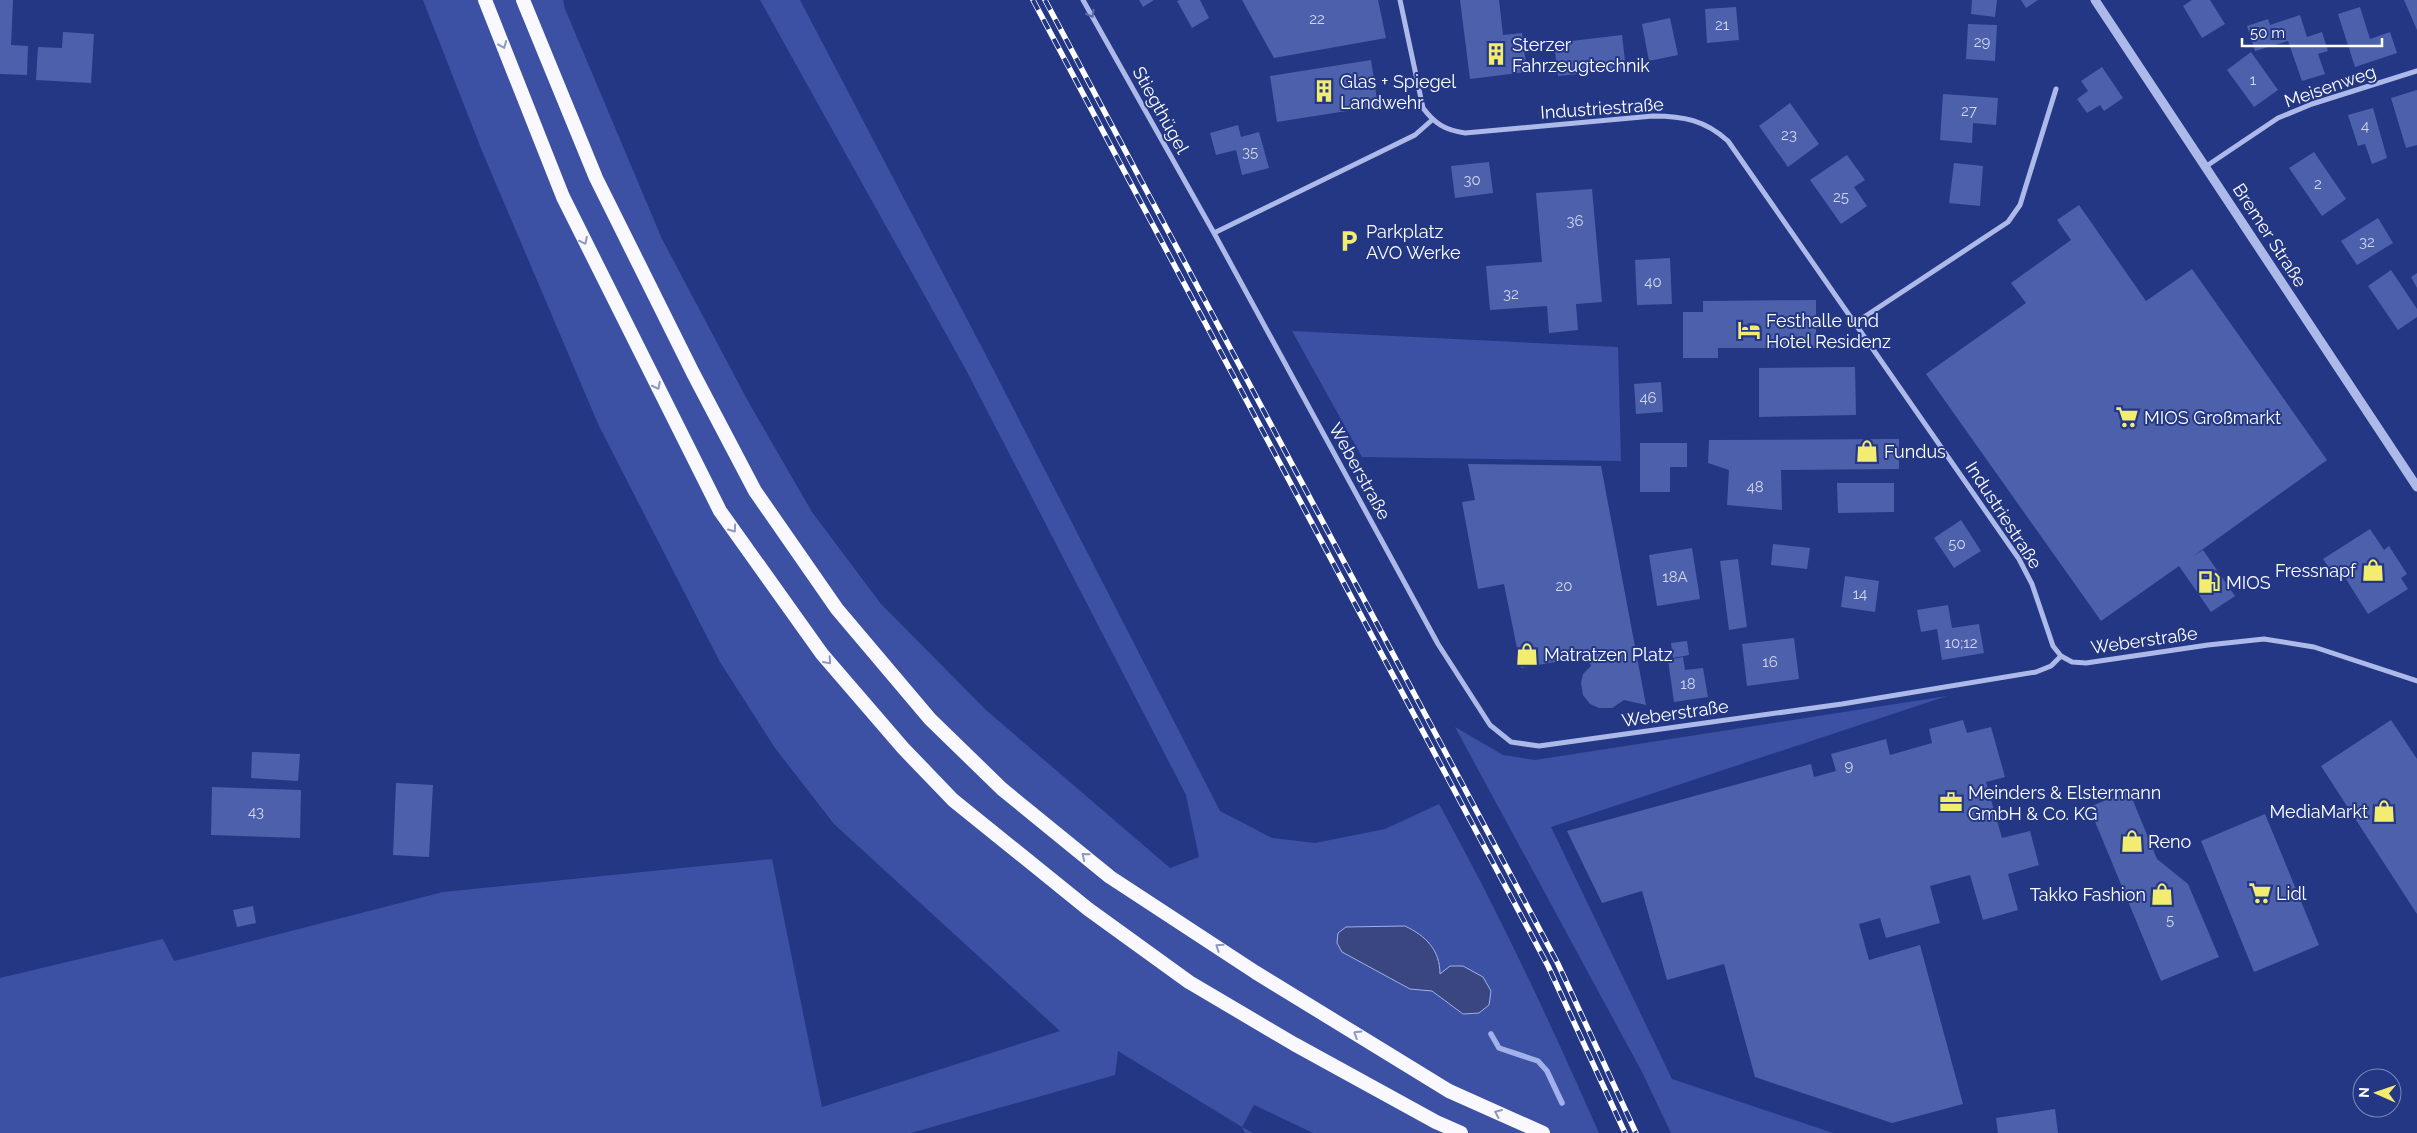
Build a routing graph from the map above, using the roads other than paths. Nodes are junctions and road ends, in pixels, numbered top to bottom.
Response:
1 (485, 0) edge
2 (523, 0) edge
3 (1083, 0) edge
4 (1400, 0) edge
5 (2095, 0) edge
6 (2417, 72) edge
7 (2056, 90) dead end
8 (1432, 120) junction
9 (2205, 167) junction
10 (1214, 233) junction
11 (1855, 323) junction
12 (2417, 487) edge
13 (2061, 656) junction
14 (2417, 681) edge
15 (1461, 1133) edge
16 (1543, 1133) edge

1 -> 15 highway
16 -> 2 highway
3 -> 10 street, Stiegthügel
4 - 8 street
5 - 9 street, Bremer Straße
6 - 9 street, Meisenweg
7 - 11 street
8 - 10 street
8 - 11 street, Industriestraße
9 - 12 street, Bremer Straße
10 - 13 street, Weberstraße
11 - 13 street, Industriestraße
13 - 14 street, Weberstraße

